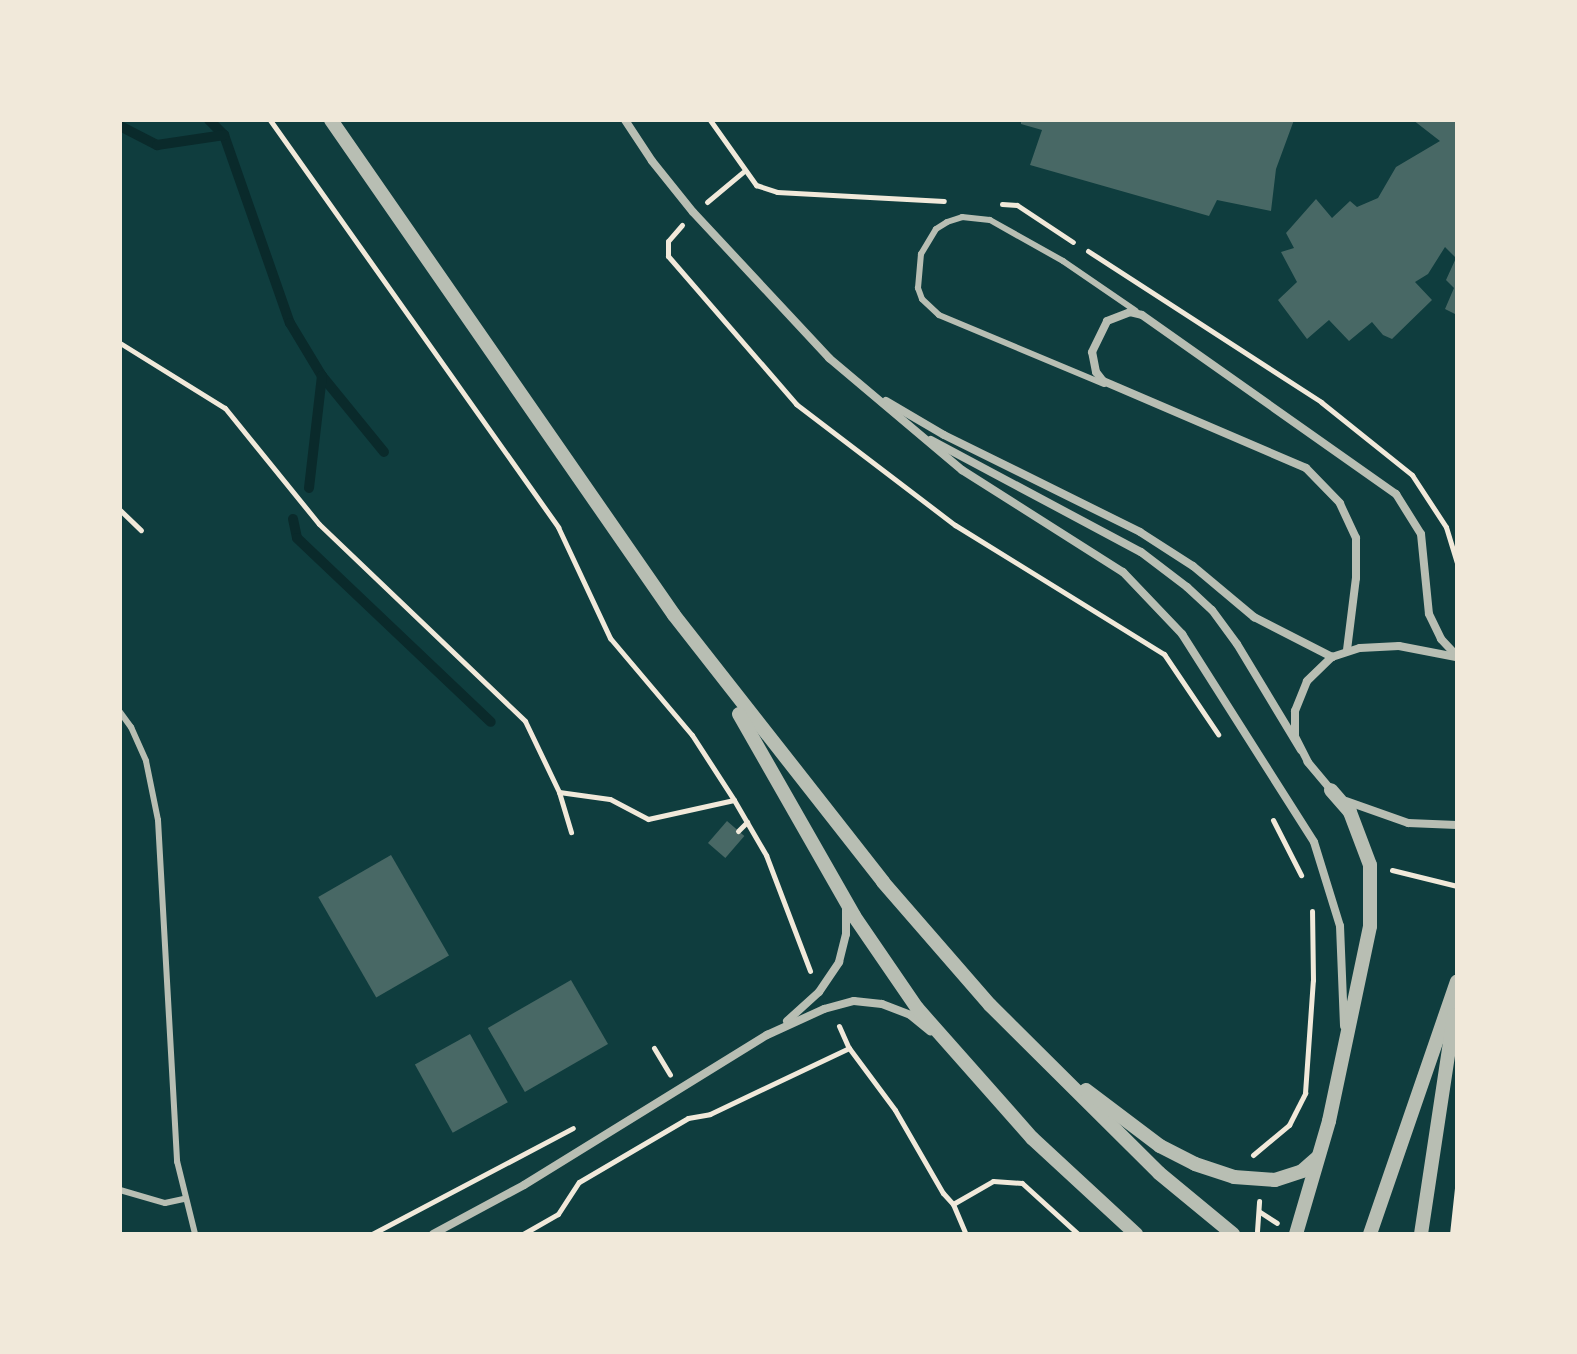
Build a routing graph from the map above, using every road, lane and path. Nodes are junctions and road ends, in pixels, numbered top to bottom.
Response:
1 (270, 120) edge
2 (331, 120) edge
3 (625, 120) edge
4 (710, 120) edge
5 (693, 212) junction
6 (1142, 315) junction
7 (120, 343) edge
8 (862, 385) junction
9 (1122, 392) junction
10 (907, 426) junction
11 (120, 510) edge
12 (141, 530) dead end
13 (1347, 650) junction
14 (1332, 657) junction
15 (1457, 657) edge
16 (717, 675) junction
17 (120, 712) edge
18 (1223, 742) dead end
19 (1301, 750) junction
20 (1331, 790) junction
21 (559, 792) junction
22 (734, 800) junction
23 (1266, 809) dead end
24 (747, 822) junction
25 (1457, 825) edge
26 (738, 831) dead end
27 (571, 832) dead end
28 (1301, 877) dead end
29 (841, 892) junction
30 (1310, 904) dead end
31 (1456, 984) edge
32 (819, 992) junction
33 (828, 1008) junction
34 (767, 1035) junction
35 (1344, 1047) junction
36 (654, 1048) dead end
37 (849, 1048) junction
38 (1032, 1048) junction
39 (951, 1050) junction
40 (657, 1083) dead end
41 (575, 1126) dead end
42 (1319, 1155) junction
43 (1257, 1180) junction
44 (1457, 1188) edge
45 (120, 1190) edge
46 (184, 1199) junction
47 (953, 1204) junction
48 (1260, 1212) dead end
49 (964, 1233) edge
50 (195, 1234) edge
51 (372, 1234) edge
52 (433, 1234) edge
53 (523, 1234) edge
54 (1078, 1234) edge
55 (1136, 1234) edge
56 (1233, 1234) edge
57 (1257, 1234) edge
58 (1296, 1234) edge
59 (1370, 1234) edge
60 (1421, 1234) edge
61 (1452, 1234) edge

1 - 22 path
2 - 16 street
3 - 5 street
4 - 5 path
5 - 8 street
5 - 18 path
6 - 9 street
6 - 9 lane
6 - 15 street
7 - 21 path
8 - 10 street
8 - 14 street
9 - 13 street
10 - 19 street
10 - 35 street
11 - 12 path
13 - 14 street
13 - 15 street
14 - 19 street
16 - 29 street
16 - 38 street
17 - 46 lane
19 - 20 street
20 - 25 street
20 - 35 street
21 - 22 path
21 - 27 path
22 - 24 path
23 - 28 path
24 - 26 path
24 - 32 path
29 - 32 street
29 - 39 street
30 - 43 path
31 - 59 street
31 - 60 street
32 - 34 street
33 - 34 street
33 - 37 path
33 - 39 street
34 - 52 street
35 - 42 street
36 - 40 path
37 - 47 path
37 - 53 path
38 - 43 street
38 - 56 street
39 - 55 street
41 - 51 path
42 - 43 street
42 - 58 street
44 - 61 path
45 - 46 lane
46 - 50 lane
47 - 49 path
47 - 54 path
48 - 57 path

